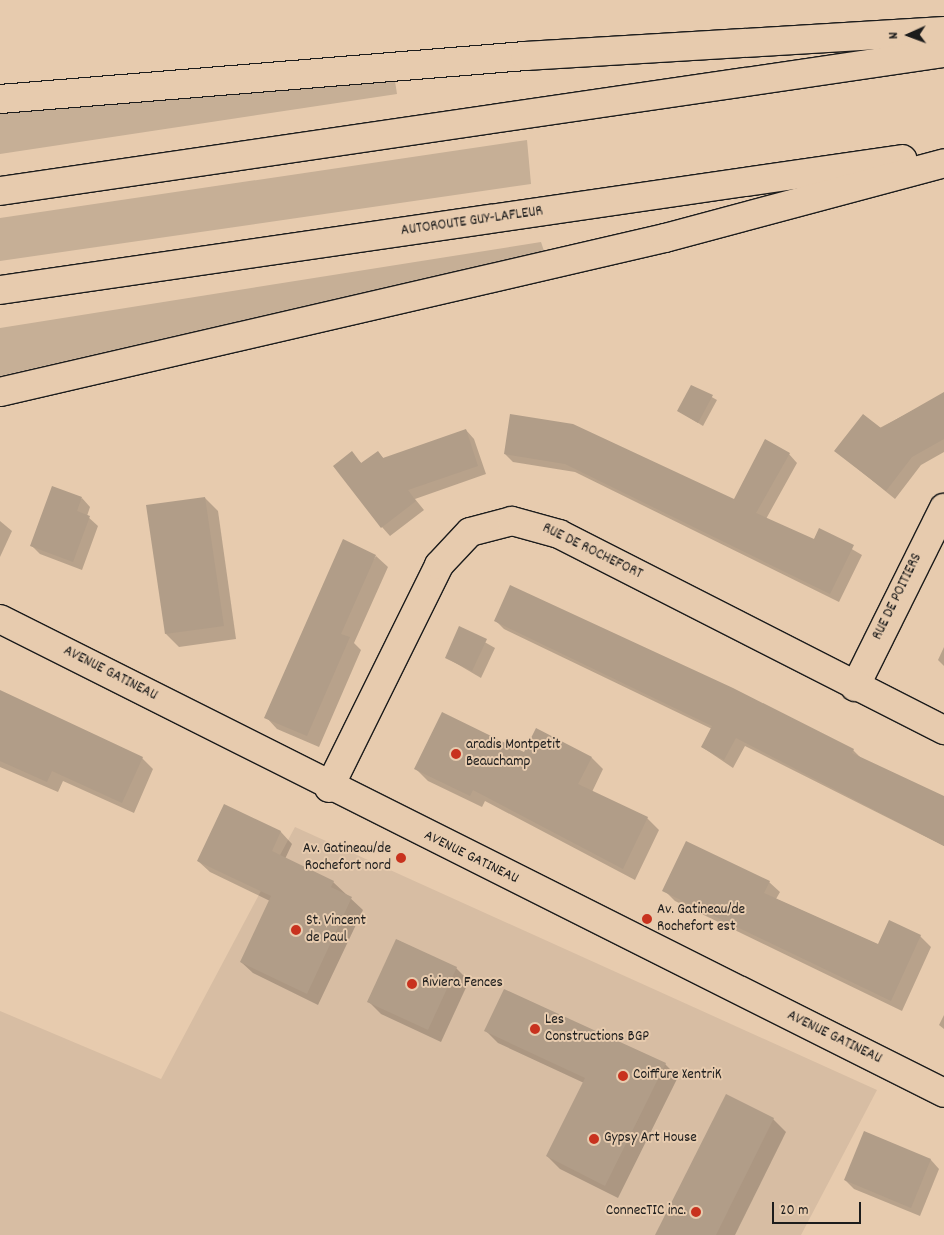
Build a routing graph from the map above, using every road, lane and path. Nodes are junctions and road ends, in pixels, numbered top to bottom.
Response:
1 (944, 31) edge
2 (944, 53) edge
3 (0, 99) edge
4 (944, 153) edge
5 (944, 163) edge
6 (0, 191) edge
7 (0, 290) edge
8 (0, 392) edge
9 (944, 508) edge
10 (0, 619) edge
11 (855, 686) junction
12 (944, 730) edge
13 (330, 788) junction
14 (944, 1093) edge

1 - 3 main road
2 - 6 main road
4 - 7 main road, AUTOROUTE GUY-LAFLEUR
5 - 8 main road
9 - 11 main road, RUE DE POITIERS
10 - 13 main road, AVENUE GATINEAU
11 - 12 main road, RUE DE ROCHEFORT
11 - 13 main road, RUE DE ROCHEFORT
13 - 14 main road, AVENUE GATINEAU

